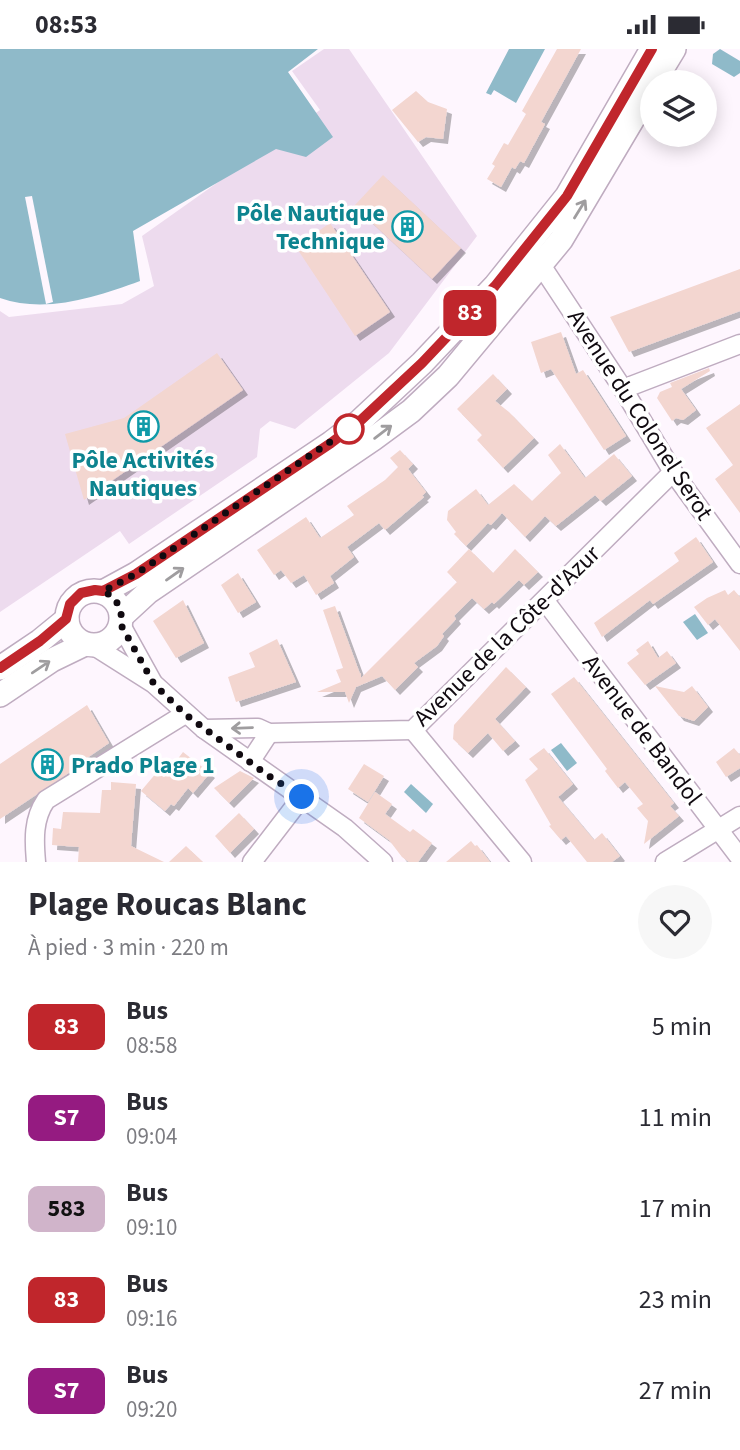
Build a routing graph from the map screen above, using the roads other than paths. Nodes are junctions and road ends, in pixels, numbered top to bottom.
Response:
1 (652, 49) edge
2 (674, 49) edge
3 (662, 70) edge
4 (640, 108) edge
5 (533, 258) junction
6 (740, 344) edge
7 (623, 389) junction
8 (673, 472) junction
9 (740, 564) edge
10 (103, 591) junction
11 (545, 601) junction
12 (66, 619) junction
13 (121, 620) junction
14 (90, 645) junction
15 (0, 668) edge
16 (154, 684) junction
17 (0, 695) edge
18 (185, 714) junction
19 (204, 729) junction
20 (413, 730) junction
21 (274, 732) junction
22 (250, 762) junction
23 (302, 797) junction
24 (740, 816) edge
25 (718, 830) junction
26 (740, 858) edge
27 (36, 862) edge
28 (252, 862) edge
29 (383, 862) edge
30 (522, 862) edge
31 (664, 862) edge

1 - 5 main road
2 - 3 main road
5 -> 4 main road
5 - 7 street, Avenue du Colonel Serot
5 - 10 main road
13 -> 5 main road
6 - 7 street
7 - 8 street, Avenue du Colonel Serot
8 - 9 street, Avenue du Colonel Serot
8 - 11 street, Avenue de la Côte-d'Azur
10 - 12 main road
10 - 13 main road
11 - 20 street, Avenue de la Côte-d'Azur
11 - 25 street, Avenue de Bandol
12 - 14 main road
12 - 15 main road
13 - 14 main road
13 - 16 street
14 - 16 street
17 -> 14 main road
16 - 18 street
18 - 19 street
18 - 27 street
21 -> 19 street, Avenue de la Côte-d'Azur
19 - 22 street
20 - 21 street, Avenue de la Côte-d'Azur
20 - 30 street
21 - 22 street
22 - 23 street
23 - 28 street
23 - 29 street
24 - 25 street
25 - 26 street, Avenue de Bandol
25 - 31 street

